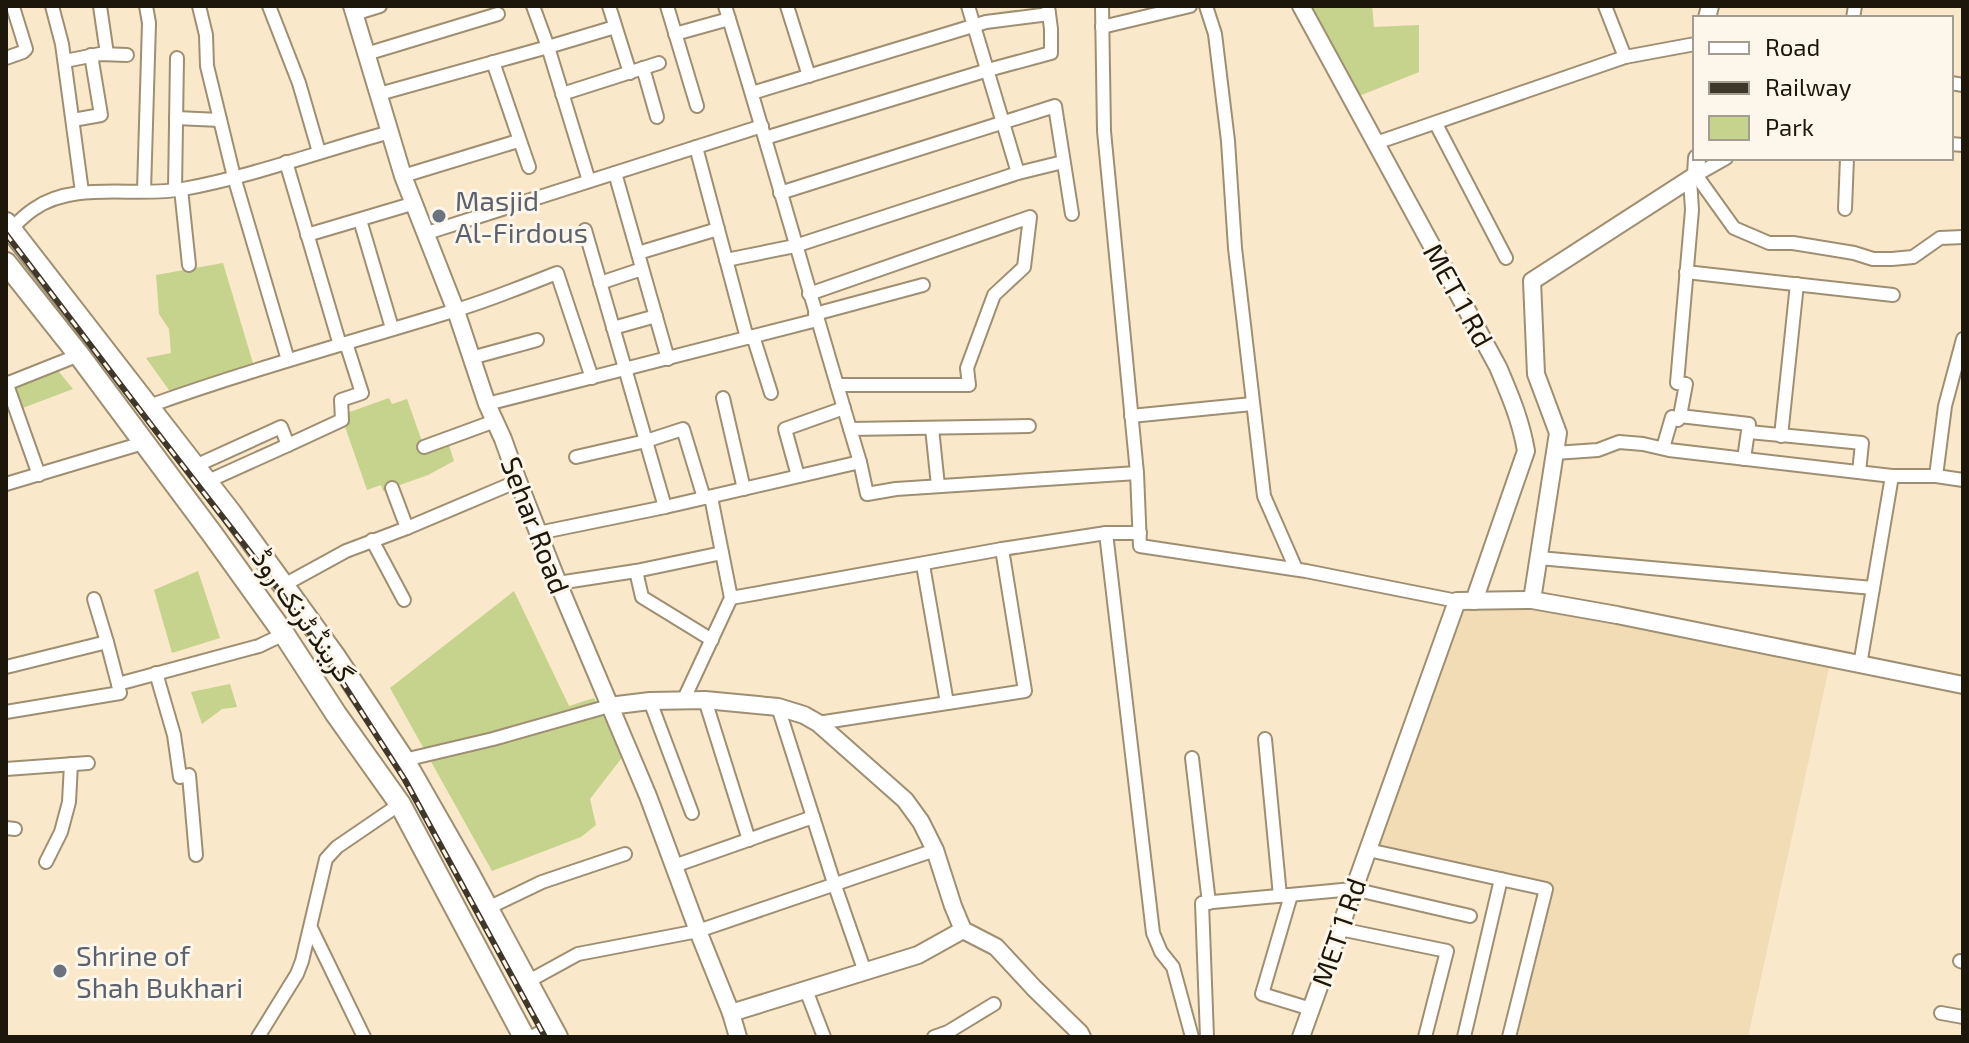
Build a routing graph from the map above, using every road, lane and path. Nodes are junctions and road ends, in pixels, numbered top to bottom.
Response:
1 (15, 6) edge
2 (52, 6) edge
3 (100, 6) edge
4 (146, 6) edge
5 (199, 6) edge
6 (269, 6) edge
7 (380, 6) edge
8 (533, 6) edge
9 (609, 6) edge
10 (667, 6) edge
11 (787, 6) edge
12 (968, 6) edge
13 (1102, 6) edge
14 (1190, 6) edge
15 (1206, 6) edge
16 (1301, 6) edge
17 (1605, 6) edge
18 (6, 9) edge
19 (353, 10) edge
20 (1049, 10) edge
21 (727, 12) edge
22 (498, 14) dead end
23 (974, 25) junction
24 (615, 27) junction
25 (1102, 27) junction
26 (675, 34) junction
27 (1693, 44) edge
28 (548, 47) junction
29 (107, 54) junction
30 (366, 54) junction
31 (91, 55) junction
32 (127, 55) dead end
33 (1625, 57) junction
34 (6, 58) edge
35 (177, 58) dead end
36 (65, 61) junction
37 (493, 62) junction
38 (659, 63) dead end
39 (643, 68) junction
40 (988, 70) junction
41 (630, 73) junction
42 (809, 76) junction
43 (752, 93) junction
44 (379, 94) junction
45 (562, 94) junction
46 (697, 106) dead end
47 (657, 117) dead end
48 (176, 118) junction
49 (73, 120) junction
50 (220, 120) junction
51 (1003, 122) junction
52 (1436, 124) junction
53 (390, 132) junction
54 (764, 132) junction
55 (518, 141) junction
56 (1376, 143) junction
57 (696, 147) junction
58 (319, 152) junction
59 (1721, 160) edge
60 (1847, 160) edge
61 (286, 162) junction
62 (1063, 162) junction
63 (529, 167) dead end
64 (1694, 171) edge
65 (615, 173) junction
66 (1018, 173) junction
67 (403, 176) junction
68 (234, 177) junction
69 (589, 181) junction
70 (178, 190) junction
71 (144, 191) junction
72 (82, 192) junction
73 (780, 193) junction
74 (415, 203) junction
75 (1845, 209) dead end
76 (1072, 214) dead end
77 (360, 220) junction
78 (8, 226) edge
79 (718, 229) junction
80 (585, 230) dead end
81 (427, 233) junction
82 (307, 235) junction
83 (1963, 237) edge
84 (795, 246) junction
85 (638, 253) junction
86 (1506, 258) dead end
87 (726, 260) junction
88 (6, 263) edge
89 (189, 265) dead end
90 (642, 269) junction
91 (1686, 272) junction
92 (600, 283) junction
93 (1797, 284) junction
94 (923, 285) dead end
95 (809, 294) junction
96 (1893, 295) dead end
97 (456, 311) junction
98 (656, 316) junction
99 (816, 317) junction
100 (392, 328) junction
101 (613, 328) junction
102 (750, 337) junction
103 (1963, 339) edge
104 (537, 340) dead end
105 (343, 344) junction
106 (79, 355) junction
107 (471, 358) junction
108 (668, 359) junction
109 (288, 360) junction
110 (625, 370) junction
111 (592, 378) junction
112 (6, 383) edge
113 (837, 385) junction
114 (771, 393) dead end
115 (723, 398) dead end
116 (487, 404) junction
117 (1252, 404) junction
118 (149, 406) junction
119 (844, 408) junction
120 (1131, 416) junction
121 (1680, 416) junction
122 (495, 421) junction
123 (1029, 426) dead end
124 (932, 428) junction
125 (850, 429) junction
126 (1749, 432) junction
127 (1781, 436) junction
128 (646, 441) junction
129 (143, 443) junction
130 (288, 445) junction
131 (424, 447) dead end
132 (1663, 448) junction
133 (1555, 453) junction
134 (576, 457) dead end
135 (1744, 459) junction
136 (860, 462) junction
137 (1859, 472) junction
138 (1137, 473) junction
139 (200, 474) junction
140 (39, 475) junction
141 (798, 476) junction
142 (1892, 476) junction
143 (1936, 476) junction
144 (1963, 480) edge
145 (518, 481) junction
146 (6, 484) edge
147 (938, 486) junction
148 (392, 488) dead end
149 (744, 489) junction
150 (707, 498) junction
151 (665, 507) junction
152 (407, 528) junction
153 (538, 533) junction
154 (1106, 533) junction
155 (1140, 533) junction
156 (372, 540) junction
157 (1002, 549) junction
158 (722, 553) junction
159 (1539, 558) junction
160 (923, 565) junction
161 (1296, 569) junction
162 (636, 571) junction
163 (558, 583) junction
164 (284, 585) junction
165 (1873, 588) junction
166 (731, 598) junction
167 (94, 599) dead end
168 (404, 600) dead end
169 (1532, 600) junction
170 (1465, 601) junction
171 (284, 634) junction
172 (712, 640) junction
173 (107, 642) junction
174 (1860, 665) junction
175 (6, 667) edge
176 (156, 673) junction
177 (118, 684) junction
178 (1963, 685) edge
179 (705, 700) junction
180 (650, 701) junction
181 (683, 701) junction
182 (947, 703) junction
183 (609, 706) junction
184 (778, 707) junction
185 (6, 712) edge
186 (818, 723) junction
187 (1265, 739) dead end
188 (1192, 758) dead end
189 (404, 760) junction
190 (88, 763) dead end
191 (71, 764) junction
192 (6, 769) edge
193 (400, 804) junction
194 (692, 813) dead end
195 (813, 817) junction
196 (749, 840) junction
197 (935, 850) junction
198 (1368, 850) junction
199 (625, 854) dead end
200 (196, 855) dead end
201 (46, 862) dead end
202 (674, 866) junction
203 (1501, 879) junction
204 (834, 883) junction
205 (1353, 889) junction
206 (1286, 896) junction
207 (1209, 903) junction
208 (488, 908) junction
209 (1470, 916) dead end
210 (311, 928) junction
211 (1340, 929) junction
212 (963, 930) junction
213 (698, 931) junction
214 (865, 972) junction
215 (527, 982) junction
216 (806, 990) junction
217 (994, 1004) dead end
218 (1311, 1009) junction
219 (731, 1013) junction
220 (1941, 1013) dead end
221 (1963, 1017) edge
222 (554, 1032) edge
223 (362, 1034) edge
224 (258, 1037) edge
225 (348, 1037) edge
226 (524, 1037) edge
227 (532, 1037) edge
228 (738, 1037) edge
229 (824, 1037) edge
230 (934, 1037) edge
231 (1082, 1037) edge
232 (1192, 1037) edge
233 (1207, 1037) edge
234 (1301, 1037) edge
235 (1425, 1037) edge
236 (1464, 1037) edge
237 (1509, 1037) edge

1 - 18 street
1 - 34 street
2 - 36 street
3 - 29 street
4 - 71 street
5 - 50 street
6 - 58 street
7 - 19 street
8 - 28 street
9 - 24 street
10 - 26 street
11 - 42 street
12 - 23 street
13 - 25 street
14 - 25 street
15 - 117 street
16 - 56 street, MET 1 Rd
17 - 33 street
19 - 30 street, Sehar Road
20 - 23 street
20 - 40 street
21 - 26 street
21 - 43 street
22 - 30 street
23 - 40 street
23 - 42 street
24 - 28 street
24 - 41 street
25 - 120 street
26 - 46 street
27 - 33 street
28 - 37 street
28 - 45 street
29 - 31 street
29 - 32 street
30 - 44 street, Sehar Road
31 - 36 street
31 - 49 street
33 - 52 street
35 - 48 street
36 - 49 street
37 - 44 street
37 - 55 street
38 - 39 street
39 - 41 street
39 - 47 street
40 - 51 street
40 - 54 street
41 - 45 street
42 - 43 street
43 - 54 street
44 - 53 street, Sehar Road
45 - 69 street
48 - 50 street
48 - 70 street
49 - 72 street
50 - 68 street
51 - 62 street
51 - 66 street
51 - 73 street
52 - 56 street
52 - 86 street
53 - 58 street
53 - 67 street, Sehar Road
54 - 57 street
54 - 73 street
55 - 63 street
55 - 67 street
56 - 170 street, MET 1 Rd
57 - 65 street
57 - 79 street
58 - 61 street
59 - 64 street
60 - 75 street
61 - 68 street
61 - 82 street
62 - 66 street
62 - 76 street
64 - 83 street
64 - 91 street
64 - 133 street
65 - 69 street
65 - 85 street
66 - 84 street
67 - 74 street, Sehar Road
68 - 70 street
68 - 109 street
69 - 81 street
70 - 71 street
70 - 89 street
71 - 72 street
72 - 78 street
73 - 84 street
74 - 77 street
74 - 81 street, Sehar Road
77 - 82 street
77 - 100 street
78 - 118 main road, گرینڈ ٹرنک روڈ
79 - 85 street
79 - 87 street
80 - 92 street
81 - 97 street, Sehar Road
82 - 105 street
84 - 87 street
84 - 95 street
85 - 90 street
87 - 102 street
88 - 106 main road, گرینڈ ٹرنک روڈ
90 - 92 street
90 - 98 street
91 - 93 street
91 - 121 street
92 - 101 street
93 - 96 street
93 - 127 street
94 - 99 street
95 - 99 street
95 - 113 street
97 - 100 street
97 - 107 street, Sehar Road
97 - 111 street
98 - 101 street
98 - 108 street
99 - 102 street
99 - 113 street
100 - 105 street
101 - 110 street
102 - 108 street
102 - 114 street
103 - 143 street
104 - 107 street
105 - 109 street
105 - 130 street
106 - 112 street
106 - 129 main road, گرینڈ ٹرنک روڈ
107 - 116 street, Sehar Road
108 - 110 street
109 - 118 street
110 - 111 street
110 - 128 street
111 - 116 street
112 - 140 street
113 - 119 street
115 - 149 street
116 - 122 street, Sehar Road
117 - 120 street
117 - 161 street
118 - 139 main road, گرینڈ ٹرنک روڈ
119 - 125 street
119 - 141 street
120 - 138 street
121 - 126 street
121 - 132 street
122 - 131 street
122 - 145 street, Sehar Road
123 - 124 street
124 - 125 street
124 - 147 street
125 - 136 street
126 - 127 street
126 - 135 street
127 - 137 street
128 - 134 street
128 - 150 street
128 - 151 street
129 - 140 street
129 - 171 main road, گرینڈ ٹرنک روڈ
130 - 139 street
130 - 139 street
132 - 133 street
132 - 135 street
133 - 159 street
135 - 137 street
136 - 141 street
136 - 147 street
137 - 142 street
138 - 147 street
138 - 155 street
139 - 164 main road, گرینڈ ٹرنک روڈ
140 - 146 street
141 - 149 street
142 - 143 street
142 - 165 street
143 - 144 street
145 - 152 street
145 - 153 street, Sehar Road
148 - 152 street
149 - 150 street
150 - 151 street
150 - 158 street
151 - 153 street
152 - 156 street
153 - 163 street, Sehar Road
154 - 155 street
154 - 157 street
154 - 232 street
155 - 161 street
156 - 164 street
156 - 168 street
157 - 160 street
157 - 182 street
158 - 162 street
158 - 166 street
159 - 165 street
159 - 169 street
160 - 166 street
160 - 182 street
161 - 170 street
162 - 163 street
162 - 172 street
163 - 183 street, Sehar Road
164 - 189 main road, گرینڈ ٹرنک روڈ
165 - 174 street
166 - 172 street
167 - 173 street
169 - 170 street
169 - 174 street
170 - 198 street, MET 1 Rd
171 - 176 street
171 - 193 main road, گرینڈ ٹرنک روڈ
172 - 181 street
173 - 175 street
173 - 177 street
174 - 178 street
176 - 177 street
176 - 200 street
177 - 185 street
179 - 181 street
179 - 184 street
179 - 196 street
180 - 181 street
180 - 183 street
180 - 194 street
182 - 186 street
183 - 189 street
183 - 202 street, Sehar Road
184 - 186 street
184 - 195 street
186 - 197 street
187 - 206 street
188 - 207 street
189 - 208 main road, گرینڈ ٹرنک روڈ
190 - 191 street
191 - 192 street
191 - 201 street
193 - 210 street
193 - 226 main road, گرینڈ ٹرنک روڈ
195 - 196 street
195 - 204 street
196 - 202 street
197 - 204 street
197 - 212 street
198 - 203 street
198 - 205 street, MET 1 Rd
199 - 208 street
202 - 213 street, Sehar Road
203 - 236 street
203 - 237 street
204 - 213 street
204 - 214 street
205 - 206 street
205 - 209 street
205 - 211 street, MET 1 Rd
206 - 207 street
206 - 218 street
207 - 233 street
208 - 215 main road, گرینڈ ٹرنک روڈ
210 - 223 street
210 - 224 street
211 - 218 street, MET 1 Rd
211 - 235 street
212 - 214 street
212 - 231 street
213 - 215 street
213 - 219 street, Sehar Road
214 - 216 street
215 - 222 main road, گرینڈ ٹرنک روڈ
216 - 219 street
216 - 229 street
217 - 230 street
218 - 234 street, MET 1 Rd
219 - 228 street, Sehar Road
220 - 221 street
222 - 227 street
223 - 225 street

